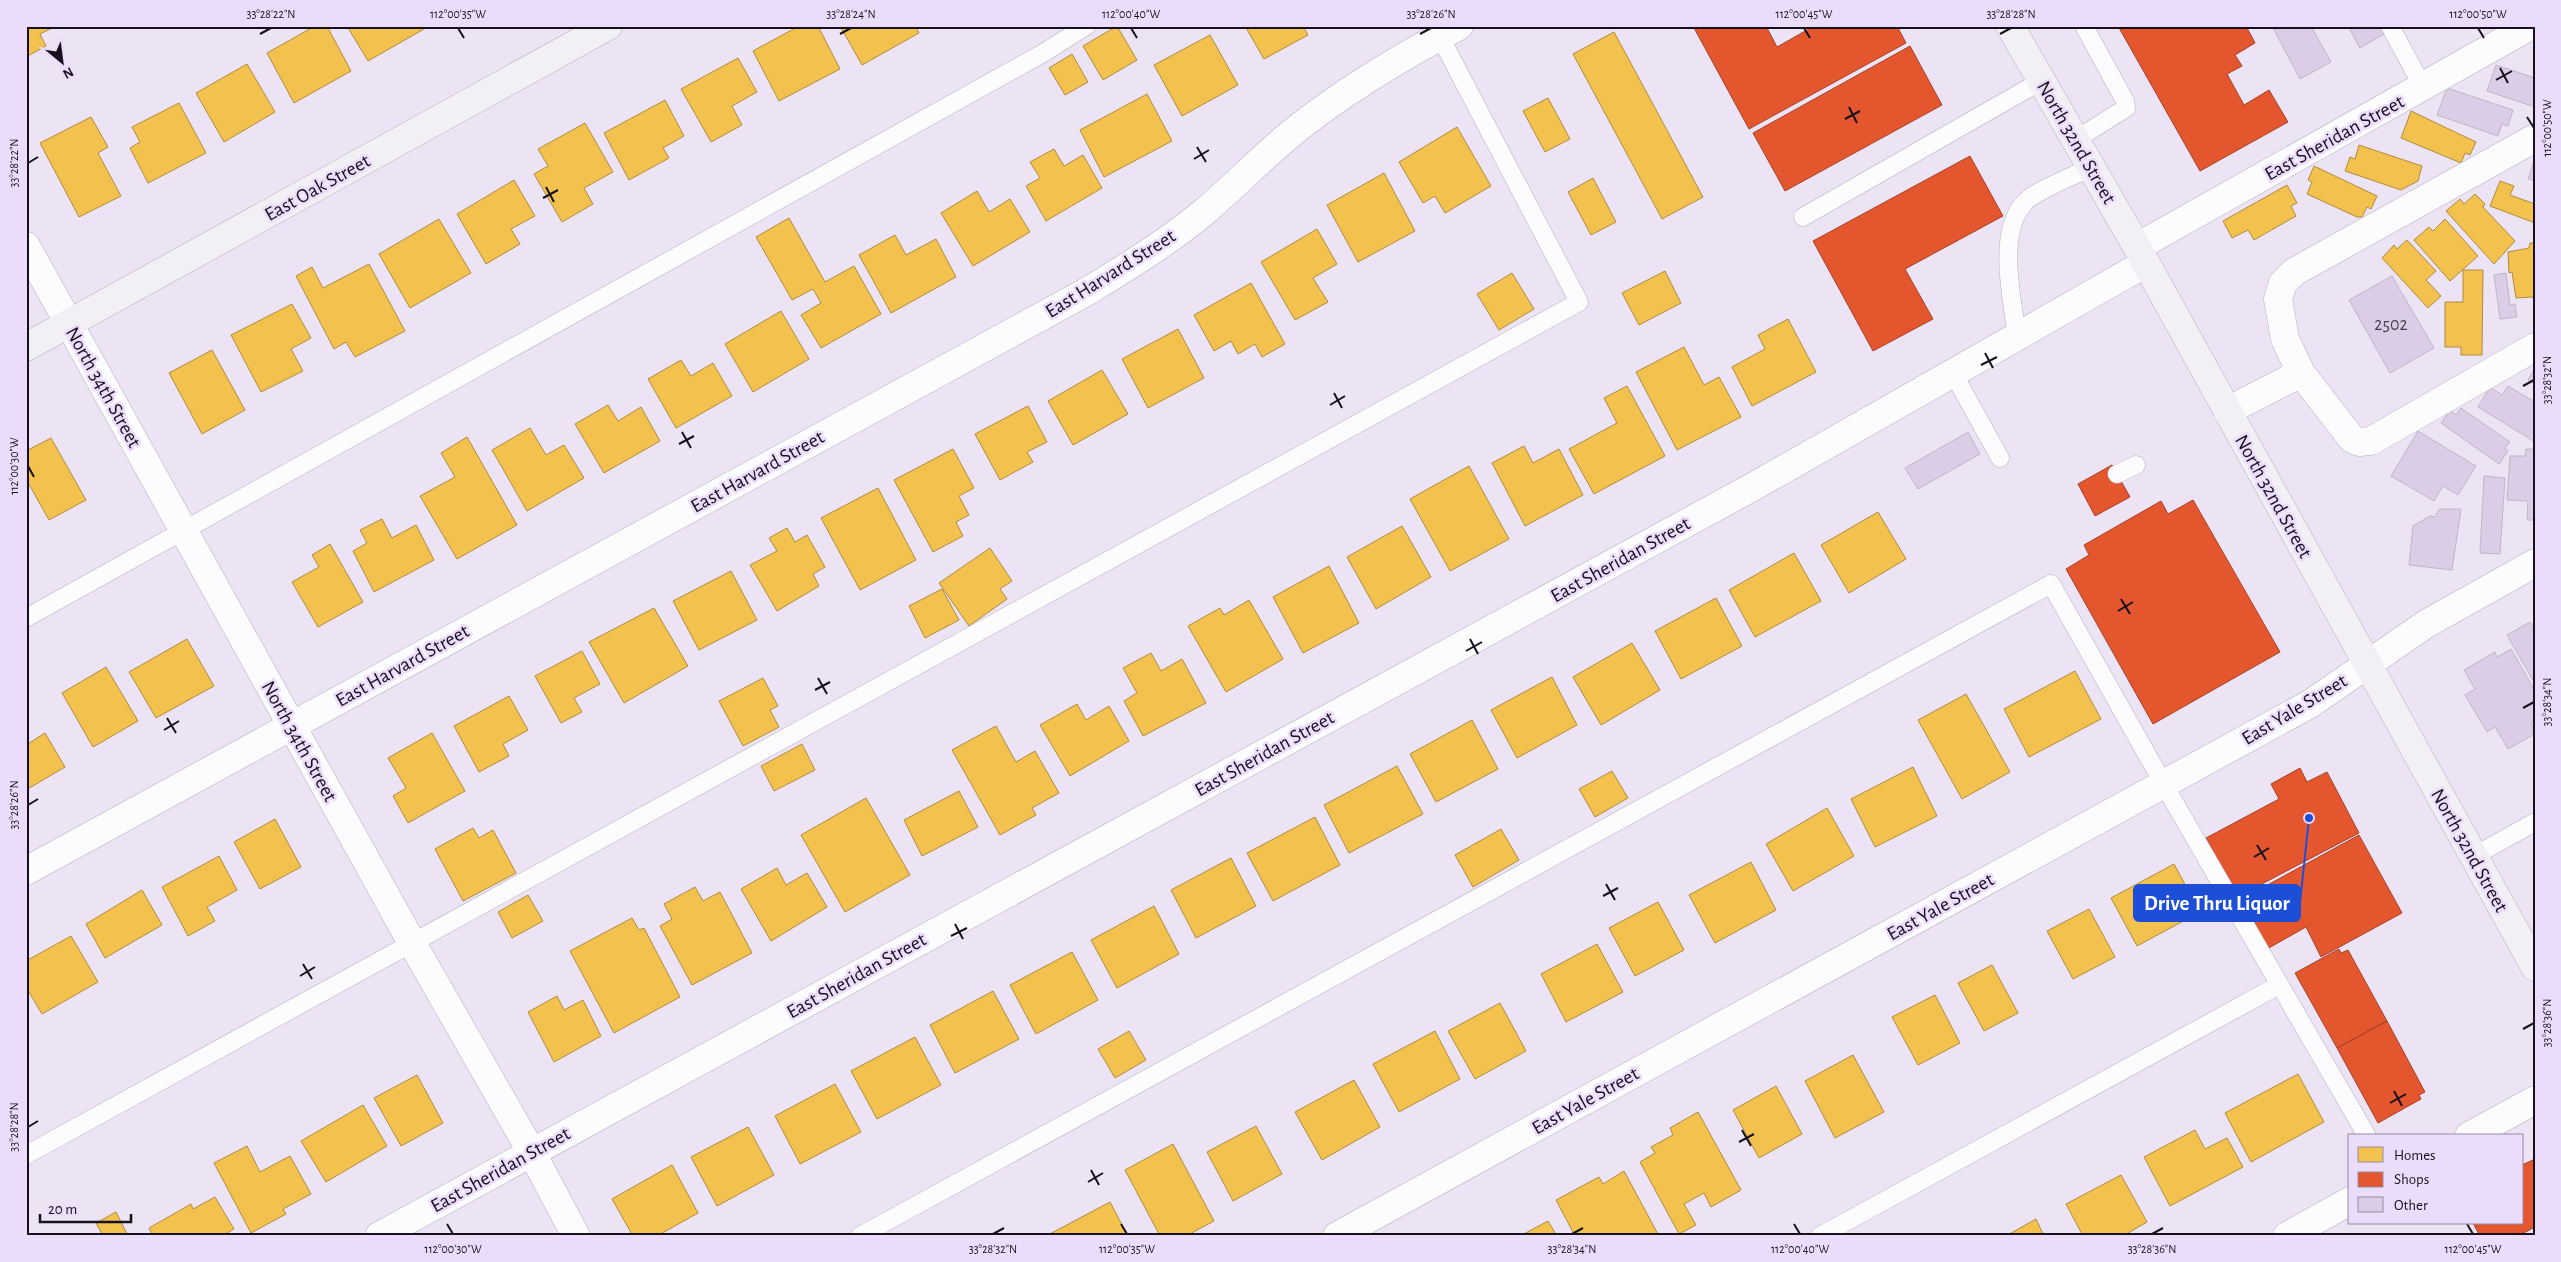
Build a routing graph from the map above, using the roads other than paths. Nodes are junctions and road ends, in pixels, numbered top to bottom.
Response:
1 (608, 26) edge
2 (1086, 26) edge
3 (2010, 26) edge
4 (2084, 26) edge
5 (2390, 26) edge
6 (2530, 26) edge
7 (1444, 30) edge
8 (2041, 81) junction
9 (2423, 87) junction
10 (2535, 138) edge
11 (2075, 140) junction
12 (2091, 167) junction
13 (1803, 218) dead end
14 (26, 246) edge
15 (2141, 255) junction
16 (69, 323) junction
17 (2017, 336) junction
18 (2535, 347) edge
19 (26, 348) edge
20 (1953, 373) junction
21 (2301, 373) junction
22 (2227, 411) junction
23 (2000, 458) dead end
24 (2136, 465) dead end
25 (2117, 474) dead end
26 (183, 531) junction
27 (2535, 563) edge
28 (26, 618) edge
29 (2368, 664) junction
30 (291, 725) junction
31 (2163, 783) junction
32 (2535, 822) edge
33 (2474, 856) junction
34 (26, 870) edge
35 (412, 943) junction
36 (2535, 967) edge
37 (2279, 985) junction
38 (2535, 1100) edge
39 (2366, 1134) edge
40 (2473, 1134) edge
41 (531, 1151) junction
42 (26, 1155) edge
43 (2348, 1202) edge
44 (379, 1236) edge
45 (576, 1236) edge
46 (860, 1236) edge
47 (1337, 1236) edge
48 (1820, 1236) edge
49 (2287, 1236) edge

1 - 16 main road, East Oak Street
2 - 26 lane
3 - 8 main road, North 32nd Street
4 - 11 lane
5 - 9 lane
6 - 9 street, East Sheridan Street
7 - 30 street, East Harvard Street
7 - 35 lane
8 - 11 main road, North 32nd Street
8 - 13 lane
9 - 15 street, East Sheridan Street
10 - 21 street
11 - 12 main road, North 32nd Street
12 - 15 main road, North 32nd Street
12 - 17 lane
14 - 16 street, North 34th Street
15 - 17 street, East Sheridan Street
15 - 22 main road, North 32nd Street
16 - 19 main road, East Oak Street
16 - 26 street, North 34th Street
17 - 20 street, East Sheridan Street
18 - 21 street
20 - 23 lane
20 - 41 street, East Sheridan Street
21 - 22 street
22 - 29 main road, North 32nd Street
24 - 25 lane
26 - 28 lane
26 - 30 street, North 34th Street
27 - 29 street, East Yale Street
29 - 31 street, East Yale Street
29 - 33 main road, North 32nd Street
30 - 34 street, East Harvard Street
30 - 35 street, North 34th Street
31 - 37 lane
31 - 46 lane
31 - 47 street, East Yale Street
32 - 33 lane
33 - 36 main road, North 32nd Street
35 - 41 street, North 34th Street
35 - 42 lane
37 - 39 lane
37 - 48 lane
38 - 40 street
41 - 44 street, East Sheridan Street
41 - 45 street, North 34th Street
43 - 49 street

